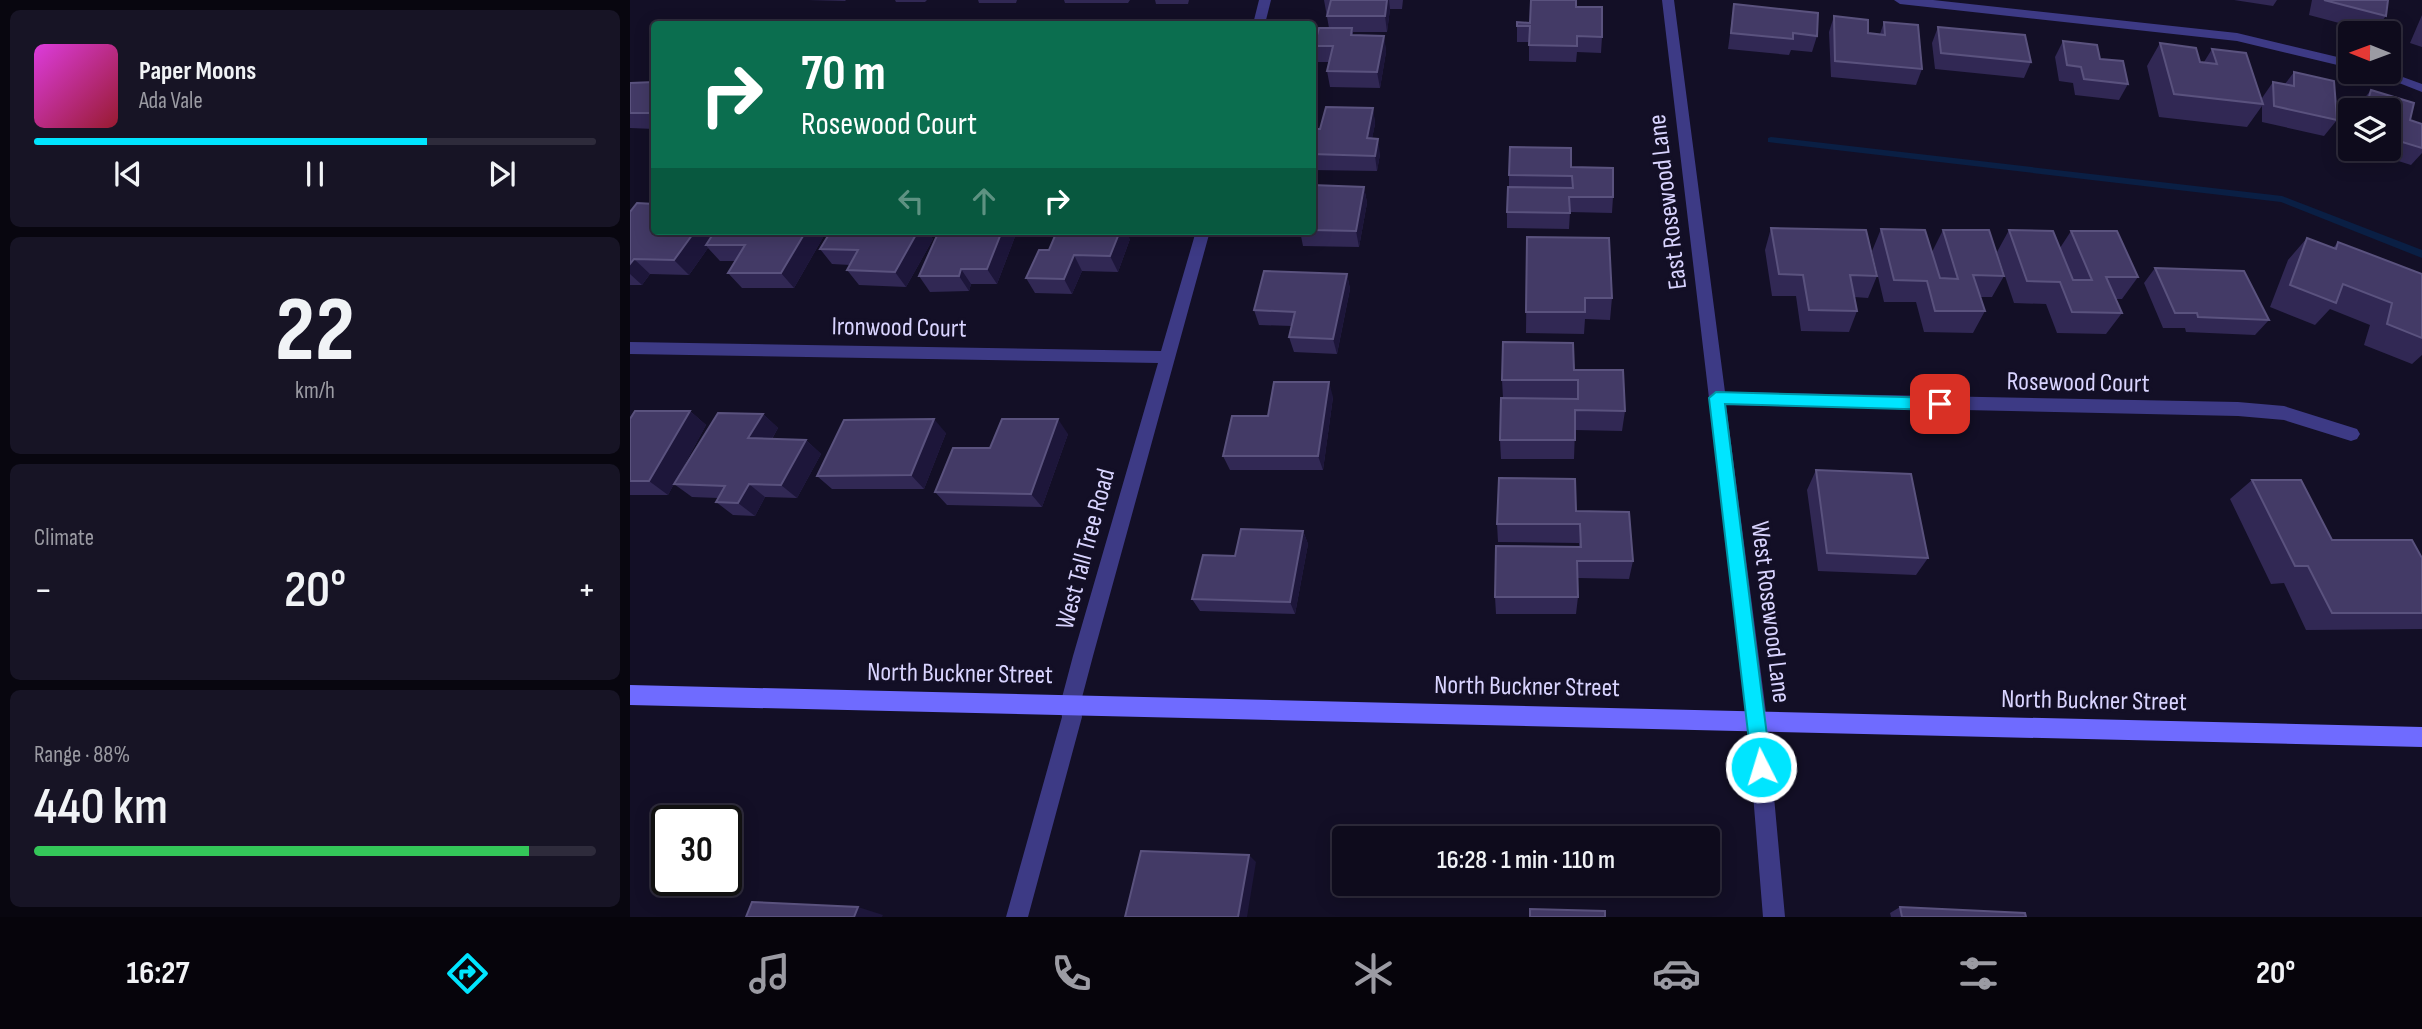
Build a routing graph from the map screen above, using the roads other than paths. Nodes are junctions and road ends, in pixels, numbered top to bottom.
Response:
1 (1265, 0) edge
2 (1668, 0) edge
3 (1900, 0) edge
4 (1260, 21) edge
5 (2338, 61) edge
6 (2401, 81) edge
7 (2422, 88) edge
8 (1202, 235) edge
9 (630, 348) edge
10 (1166, 357) junction
11 (1716, 398) junction
12 (2351, 434) dead end
13 (630, 695) edge
14 (1070, 705) junction
15 (1757, 720) junction
16 (2422, 737) edge
17 (1017, 917) edge
18 (1774, 917) edge

1 - 4 street
2 - 11 street, East Rosewood Lane
3 - 5 street
6 - 7 street
8 - 10 street, West Tall Tree Road
9 - 10 street, Ironwood Court
10 - 14 street, West Tall Tree Road
11 - 12 street, Rosewood Court
11 - 15 street, West Rosewood Lane
13 - 14 main road, North Buckner Street
14 - 15 main road, North Buckner Street
14 - 17 street, West Tall Tree Road
15 - 16 main road, North Buckner Street
15 - 18 street, West Rosewood Lane

